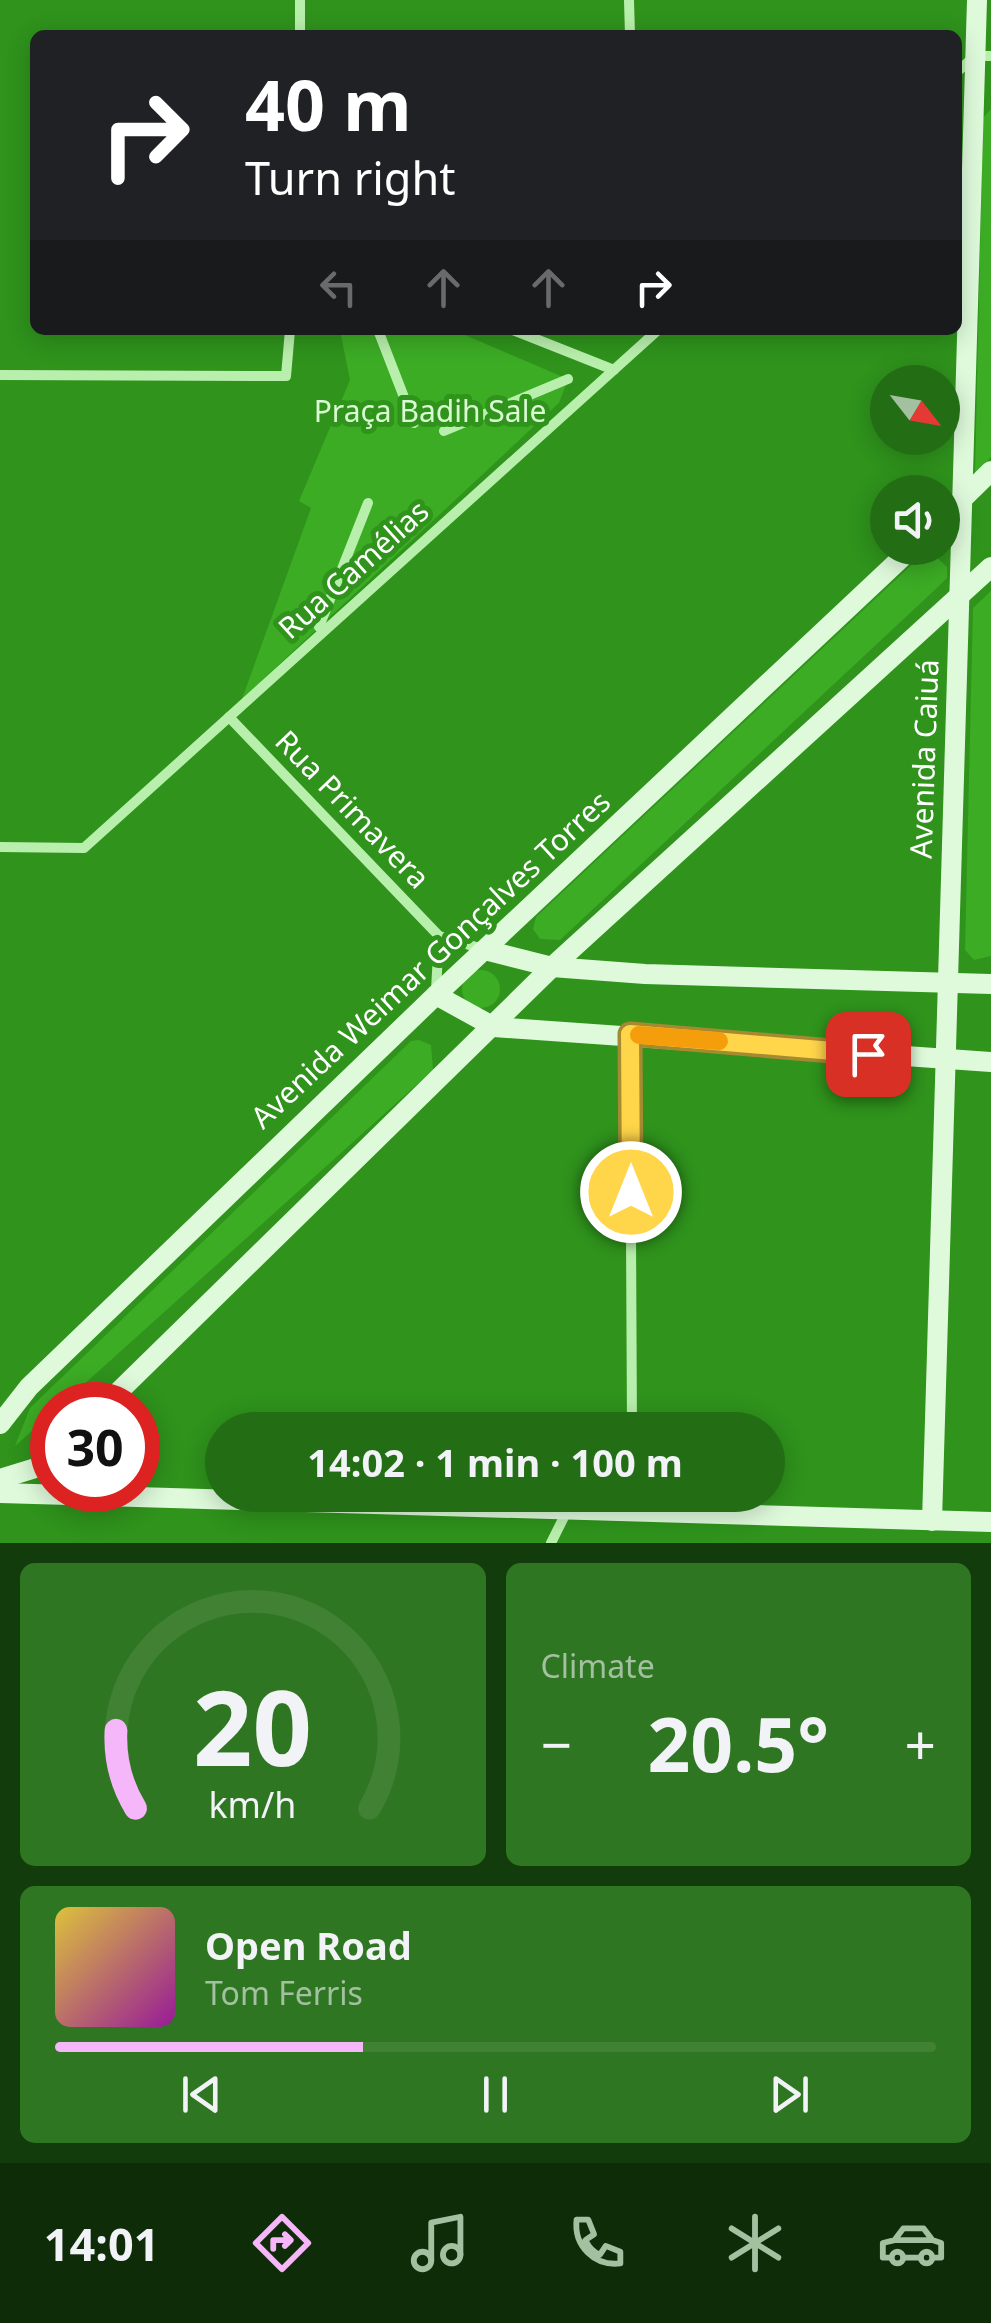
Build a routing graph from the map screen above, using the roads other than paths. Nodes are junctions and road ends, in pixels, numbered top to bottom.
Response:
1 (300, 0) edge
2 (629, 0) edge
3 (977, 0) edge
4 (300, 30) edge
5 (630, 30) edge
6 (983, 56) edge
7 (290, 335) edge
8 (380, 335) edge
9 (526, 335) edge
10 (643, 335) edge
11 (653, 335) edge
12 (644, 343) junction
13 (614, 370) junction
14 (0, 375) edge
15 (568, 379) dead end
16 (414, 423) dead end
17 (444, 431) dead end
18 (991, 472) edge
19 (960, 484) edge
20 (960, 502) edge
21 (368, 503) dead end
22 (960, 533) edge
23 (894, 565) edge
24 (991, 567) edge
25 (962, 594) junction
26 (319, 627) dead end
27 (229, 717) junction
28 (0, 847) edge
29 (439, 936) junction
30 (485, 950) junction
31 (552, 967) junction
32 (946, 984) junction
33 (991, 984) edge
34 (436, 995) junction
35 (494, 1026) junction
36 (630, 1034) junction
37 (947, 1060) junction
38 (991, 1062) edge
39 (129, 1382) edge
40 (632, 1412) edge
41 (0, 1424) edge
42 (30, 1470) edge
43 (0, 1479) edge
44 (0, 1493) edge
45 (205, 1499) edge
46 (567, 1512) edge
47 (774, 1512) edge
48 (932, 1521) junction
49 (991, 1522) edge
50 (552, 1543) edge

1 - 4 street
2 - 5 street
3 - 6 main road, Avenida Caiuá
6 - 19 main road, Avenida Caiuá
7 - 14 street
8 - 16 street
9 - 13 street
10 - 12 street
11 - 12 street, Rua Camélias
12 - 13 street, Rua Camélias
13 - 27 street, Rua Camélias
15 - 17 street
18 - 20 main road
21 - 26 street
22 - 25 main road, Avenida Caiuá
23 - 30 main road, Avenida Weimar Gonçalves Torres
24 - 25 main road
25 - 31 main road
25 - 32 main road, Avenida Caiuá
27 - 28 street, Rua Camélias
27 - 29 street, Rua Primavera
29 - 30 street, Rua Primavera
29 - 34 street
30 - 31 main road
30 - 34 main road, Avenida Weimar Gonçalves Torres
31 - 32 main road
31 - 35 main road
32 - 33 main road
32 - 37 main road, Avenida Caiuá
34 - 35 main road
34 - 41 main road, Avenida Weimar Gonçalves Torres
35 - 36 main road
35 - 39 main road
36 - 37 main road
36 - 40 street
37 - 38 main road
37 - 48 main road, Avenida Caiuá
42 - 43 main road
44 - 45 main road
46 - 50 street
47 - 48 main road
48 - 49 main road

